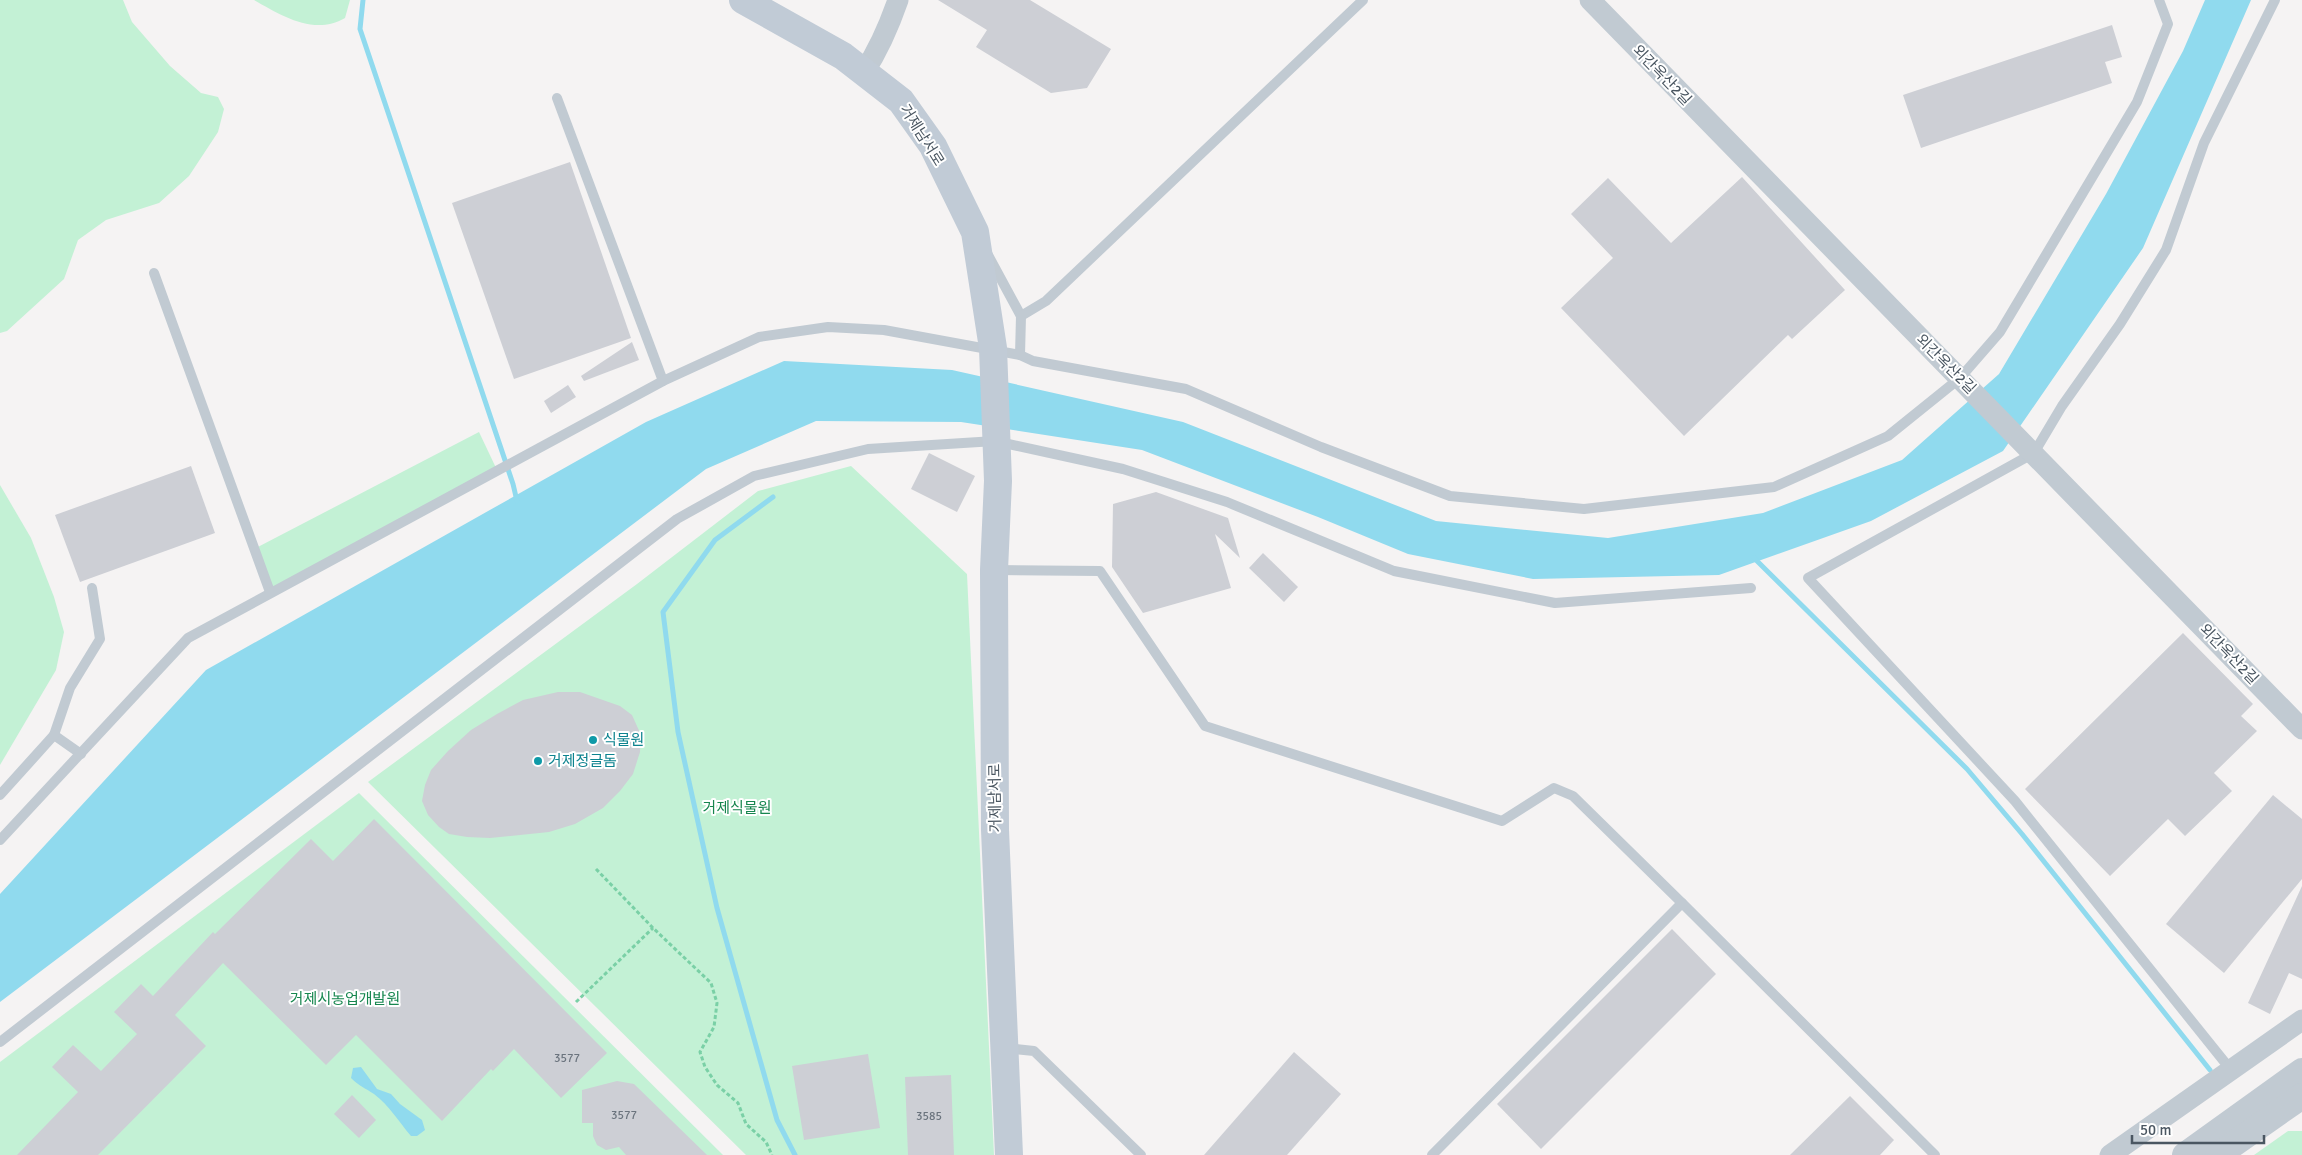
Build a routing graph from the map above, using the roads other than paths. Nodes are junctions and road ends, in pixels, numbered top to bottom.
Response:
1 (743, 0) edge
2 (898, 0) edge
3 (1364, 0) edge
4 (1590, 0) edge
5 (2159, 0) edge
6 (2275, 0) edge
7 (864, 72) junction
8 (556, 98) dead end
9 (975, 232) junction
10 (154, 273) dead end
11 (1021, 316) junction
12 (993, 348) junction
13 (1020, 355) junction
14 (1960, 378) junction
15 (663, 382) junction
16 (995, 441) junction
17 (2034, 453) junction
18 (994, 570) junction
19 (92, 588) dead end
20 (1751, 588) dead end
21 (270, 592) junction
22 (2302, 729) edge
23 (54, 735) junction
24 (81, 754) junction
25 (0, 795) edge
26 (0, 840) edge
27 (1682, 903) junction
28 (2302, 1020) edge
29 (0, 1042) edge
30 (1005, 1048) junction
31 (2231, 1070) junction
32 (2302, 1071) edge
33 (2302, 1096) edge
34 (1009, 1155) edge
35 (1140, 1155) edge
36 (1432, 1155) edge
37 (1934, 1155) edge
38 (2110, 1155) edge
39 (2185, 1155) edge
40 (2218, 1155) edge

1 - 7 main road, 거제남서로
2 - 7 street
3 - 11 lane
4 - 14 street, 외간옥산2길
5 - 14 lane
6 - 17 lane
7 - 9 main road, 거제남서로
8 - 15 lane
9 - 11 lane
9 - 12 main road, 거제남서로
10 - 21 lane
11 - 13 lane
12 - 13 lane
12 - 15 lane
12 - 16 main road, 거제남서로
13 - 14 lane
14 - 17 street, 외간옥산2길
15 - 21 lane
16 - 18 main road, 거제남서로
16 - 20 lane
16 - 29 lane
17 - 22 street, 외간옥산2길
17 - 31 lane
18 - 27 lane
18 - 30 main road, 거제남서로
19 - 23 lane
21 - 24 lane
23 - 24 lane
23 - 25 lane
24 - 26 lane
27 - 36 lane
27 - 37 lane
28 - 31 street
30 - 34 main road, 거제남서로
30 - 35 lane
31 - 38 street
32 - 39 street
33 - 40 street

